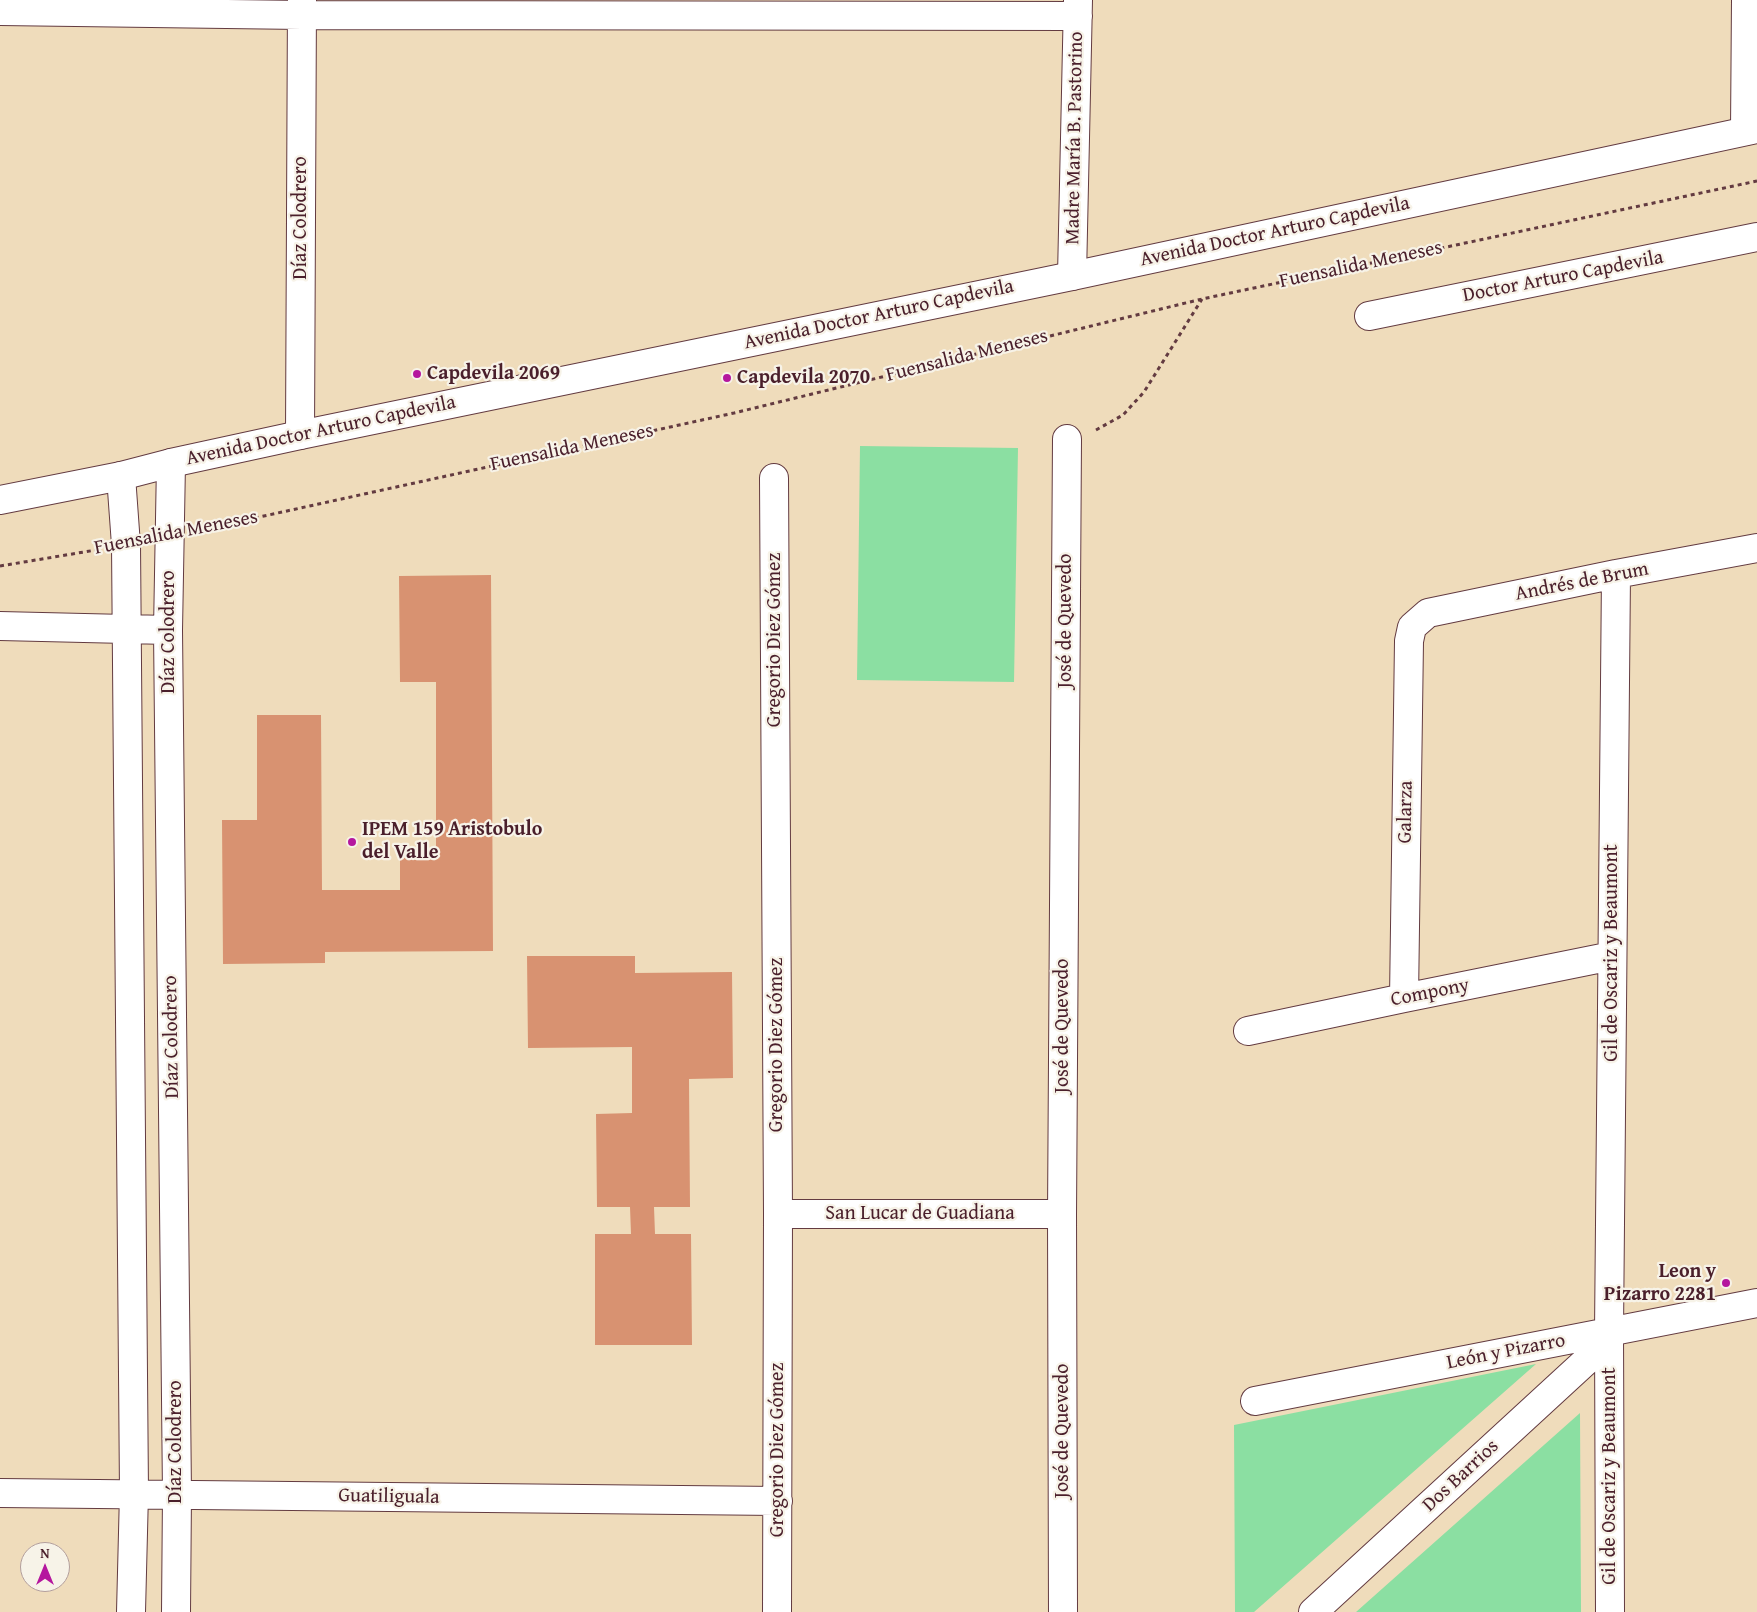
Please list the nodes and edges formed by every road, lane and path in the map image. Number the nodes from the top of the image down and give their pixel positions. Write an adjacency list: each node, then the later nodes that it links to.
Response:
1 (1746, 0): 5 (street)
2 (302, 8): 3 (street); 4 (street); 11 (street, Díaz Colodrero)
3 (1078, 8): 8 (street, Madre María B. Pastorino)
4 (0, 11)
5 (1751, 130): 8 (street, Avenida Doctor Arturo Capdevila)
6 (1757, 181): 9 (path, Fuensalida Meneses)
7 (1757, 237): 10 (street, Doctor Arturo Capdevila)
8 (1072, 276): 11 (street, Avenida Doctor Arturo Capdevila)
9 (1202, 299): 12 (path); 17 (path, Fuensalida Meneses)
10 (1369, 316)
11 (300, 435): 13 (street, Avenida Doctor Arturo Capdevila)
12 (1067, 439): 30 (street, José de Quevedo)
13 (171, 463): 14 (street, Avenida Doctor Arturo Capdevila); 17 (street, Díaz Colodrero)
14 (121, 476): 16 (street, Avenida Doctor Arturo Capdevila); 18 (street, Díaz Colodrero)
15 (774, 478): 29 (street, Gregorio Diez Gómez)
16 (0, 500)
17 (170, 536): 25 (street, Díaz Colodrero)
18 (126, 545): 20 (path, Fuensalida Meneses); 24 (street, Díaz Colodrero)
19 (1757, 548): 21 (street, Andrés de Brum)
20 (0, 566)
21 (1616, 574): 23 (street, Andrés de Brum); 26 (street, Gil de Oscariz y Beaumont)
22 (0, 626): 24 (street)
23 (1412, 627): 27 (street, Galarza)
24 (126, 630): 25 (street); 35 (street, Díaz Colodrero)
25 (168, 630): 36 (street, Díaz Colodrero)
26 (1612, 956): 27 (street, Compony); 32 (street, Gil de Oscariz y Beaumont)
27 (1404, 998): 28 (street, Compony)
28 (1248, 1032)
29 (778, 1214): 30 (street, San Lucar de Guadiana); 37 (street, Gregorio Diez Gómez)
30 (1062, 1214): 41 (street, José de Quevedo)
31 (1757, 1303): 32 (street, León y Pizarro)
32 (1610, 1335): 33 (street, León y Pizarro); 42 (street, Dos Barrios); 43 (street, Gil de Oscariz y Beaumont)
33 (1256, 1400)
34 (0, 1493): 35 (street, Guatiliguala)
35 (134, 1493): 36 (street, Guatiliguala); 38 (street, Díaz Colodrero)
36 (177, 1494): 37 (street, Guatiliguala); 39 (street, Díaz Colodrero)
37 (778, 1501): 40 (street, Gregorio Diez Gómez)
38 (131, 1612)
39 (176, 1612)
40 (777, 1612)
41 (1064, 1612)
42 (1312, 1612)
43 (1610, 1612)

